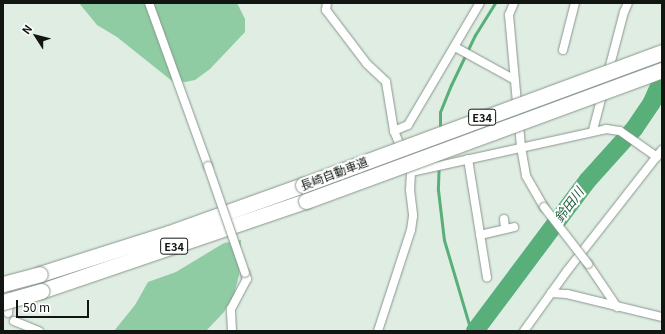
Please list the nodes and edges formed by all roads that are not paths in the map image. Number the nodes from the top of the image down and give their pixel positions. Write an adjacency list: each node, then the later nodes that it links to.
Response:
1 (149, 3): 29 (street, bridge)
2 (327, 3): 13 (street)
3 (480, 3): 7 (street)
4 (514, 3): 11 (street)
5 (574, 3): 8 (street)
6 (628, 3): 12 (street)
7 (458, 48): 11 (street); 13 (street)
8 (563, 50)
9 (662, 52): 21 (highway, 長崎自動車道 / E34, bridge)
10 (662, 70): 24 (highway, 長崎自動車道 / E34, bridge)
11 (515, 80): 14 (street)
12 (593, 130): 14 (street); 15 (street)
13 (394, 131): 17 (street)
14 (521, 146): 16 (street); 23 (street, bridge)
15 (660, 153): 22 (street)
16 (468, 159): 17 (street); 19 (street)
17 (411, 172): 30 (street)
18 (504, 219): 19 (street)
19 (480, 235): 20 (street)
20 (487, 278)
21 (3, 284): 24 (street)
22 (552, 293): 23 (street); 31 (street)
23 (617, 306): 25 (street)
24 (5, 309): 26 (street)
25 (662, 317)
26 (14, 322): 27 (street); 28 (street)
27 (16, 331)
28 (39, 331)
29 (232, 331)
30 (378, 331)
31 (524, 331)

